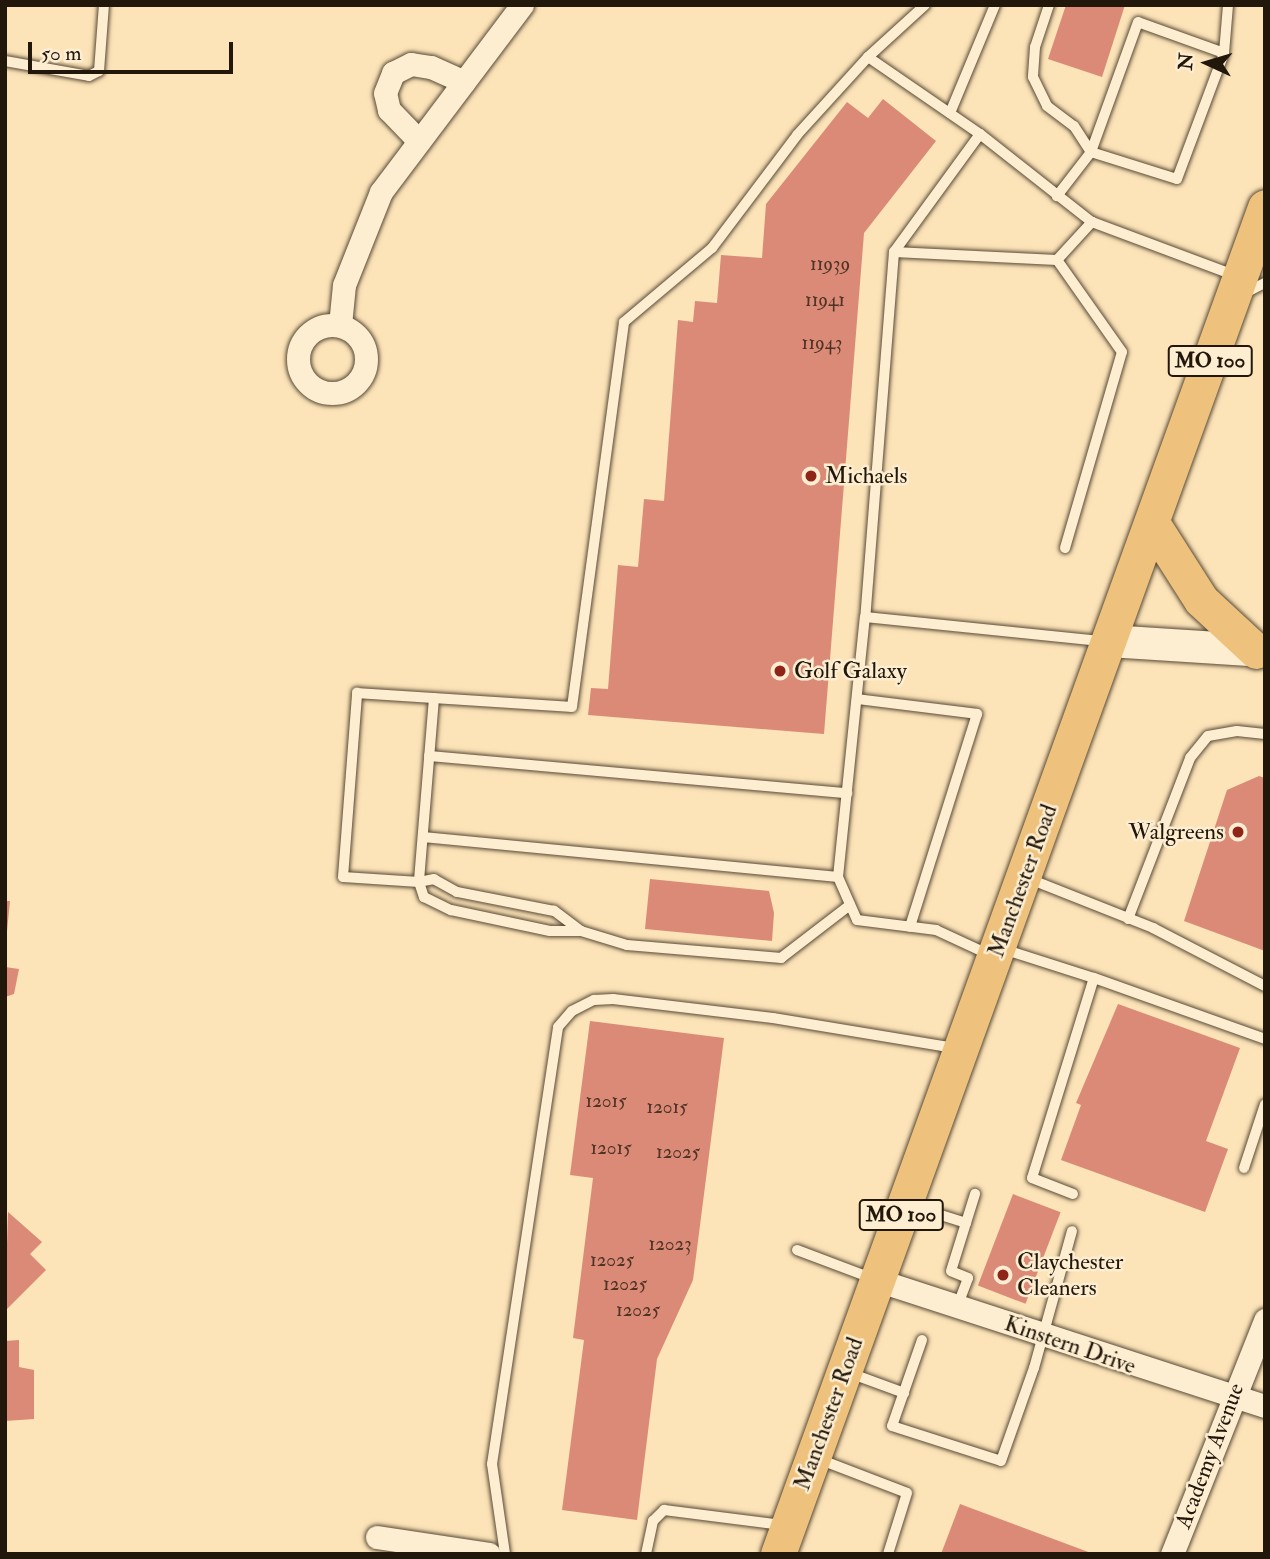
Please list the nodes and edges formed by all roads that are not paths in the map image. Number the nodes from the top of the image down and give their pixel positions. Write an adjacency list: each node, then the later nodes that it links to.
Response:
1 (104, 5): 9 (lane)
2 (522, 5): 10 (street)
3 (925, 5): 8 (lane)
4 (995, 5): 11 (lane)
5 (1049, 5): 14 (lane)
6 (1228, 5): 7 (lane)
7 (1224, 53): 14 (lane); 14 (lane)
8 (868, 57): 11 (lane); 27 (lane)
9 (5, 61)
10 (464, 82): 13 (street); 13 (street)
11 (950, 113): 12 (lane)
12 (980, 134): 15 (lane); 18 (lane)
13 (419, 141): 21 (street)
14 (1091, 152): 15 (lane)
15 (1057, 196): 17 (lane)
16 (1265, 207): 20 (main road, Manchester Road / MO 100)
17 (1092, 222): 19 (lane); 20 (lane)
18 (894, 252): 19 (lane); 24 (lane)
19 (1057, 260): 23 (lane)
20 (1245, 286): 22 (main road, Manchester Road / MO 100)
21 (340, 325)
22 (1152, 523): 25 (main road, Manchester Road / MO 100); 26 (main road)
23 (1065, 548)
24 (865, 617): 25 (lane); 28 (lane)
25 (1109, 641): 26 (street); 34 (main road, Manchester Road / MO 100)
26 (1261, 651)
27 (434, 698): 30 (lane); 35 (lane)
28 (857, 699): 31 (lane); 38 (lane)
29 (1265, 734): 37 (lane)
30 (429, 756): 31 (lane); 32 (lane)
31 (847, 793): 33 (lane)
32 (423, 837): 33 (lane); 35 (lane)
33 (838, 877): 36 (lane)
34 (1024, 877): 37 (lane); 40 (main road, Manchester Road / MO 100)
35 (419, 882): 39 (lane); 39 (lane)
36 (850, 905): 38 (lane); 39 (lane)
37 (1128, 919): 42 (lane)
38 (910, 927): 40 (lane)
39 (582, 931)
40 (997, 952): 41 (lane); 44 (main road, Manchester Road / MO 100)
41 (1094, 978): 43 (lane); 48 (lane)
42 (1265, 986)
43 (1265, 1039)
44 (961, 1049): 49 (main road, Manchester Road / MO 100); 66 (lane)
45 (1265, 1104): 46 (lane)
46 (1244, 1168)
47 (975, 1194): 50 (lane)
48 (1073, 1194)
49 (905, 1203): 50 (lane); 53 (main road, Manchester Road / MO 100)
50 (966, 1223): 54 (lane)
51 (1072, 1231): 56 (lane)
52 (797, 1250): 53 (lane)
53 (877, 1280): 54 (street, Kinstern Drive); 58 (main road, Manchester Road / MO 100)
54 (957, 1307): 56 (street, Kinstern Drive)
55 (1265, 1320): 60 (street, Academy Avenue)
56 (1042, 1335): 59 (lane); 60 (street, Kinstern Drive)
57 (922, 1340): 59 (lane)
58 (844, 1371): 59 (lane); 62 (main road, Manchester Road / MO 100)
59 (904, 1393)
60 (1231, 1398): 61 (street, Kinstern Drive); 69 (street, Academy Avenue)
61 (1265, 1406)
62 (813, 1457): 64 (main road, Manchester Road / MO 100); 68 (lane)
63 (377, 1536): 65 (street)
64 (783, 1540): 67 (lane)
65 (489, 1554)
66 (505, 1554)
67 (646, 1554)
68 (888, 1554)
69 (1172, 1554)

